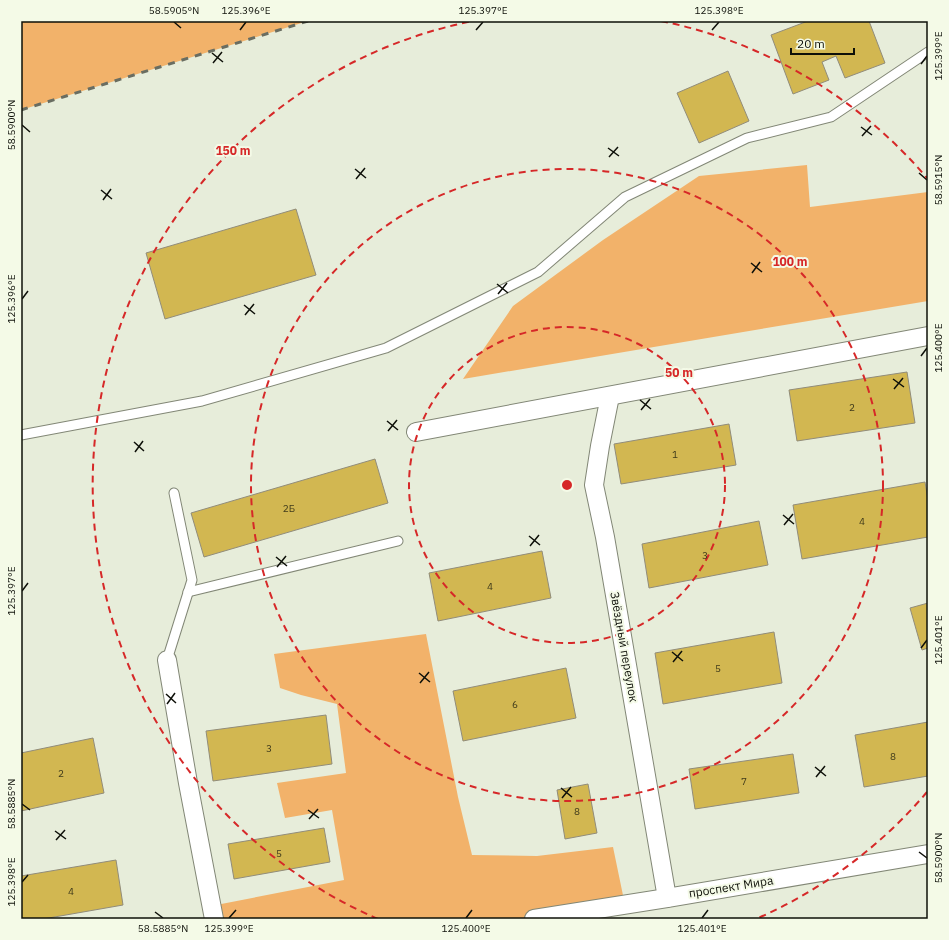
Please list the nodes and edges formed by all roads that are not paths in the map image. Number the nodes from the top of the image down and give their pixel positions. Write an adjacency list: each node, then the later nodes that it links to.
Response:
1 (928, 52): 5 (lane)
2 (928, 336): 3 (street)
3 (610, 396): 4 (street); 11 (street, Звёздный переулок)
4 (416, 432)
5 (21, 435)
6 (174, 493): 8 (lane)
7 (398, 541): 8 (lane)
8 (188, 592): 9 (lane)
9 (167, 660): 12 (street)
10 (928, 854): 11 (street, проспект Мира)
11 (667, 898): 13 (street, проспект Мира)
12 (214, 919)
13 (534, 919)

